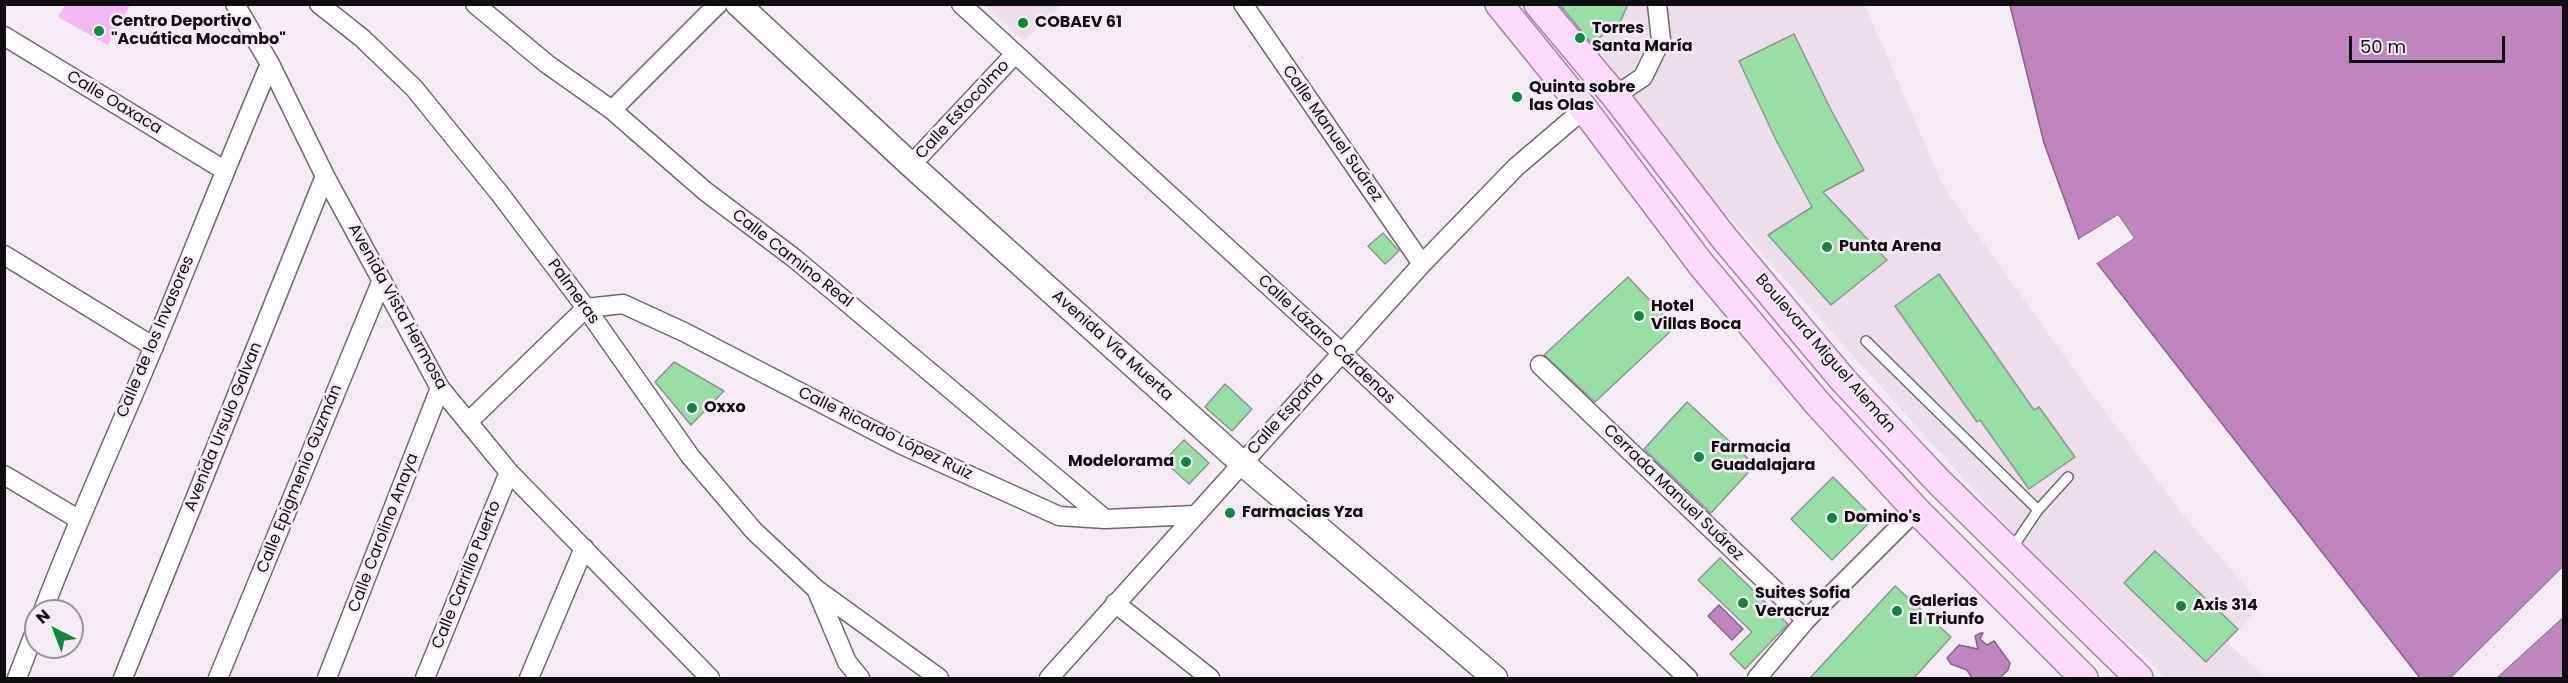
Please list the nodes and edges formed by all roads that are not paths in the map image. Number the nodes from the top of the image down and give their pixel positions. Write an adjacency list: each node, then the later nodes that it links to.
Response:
1 (236, 4): 13 (street, Avenida Vista Hermosa)
2 (319, 4): 23 (street, Palmeras)
3 (475, 4): 16 (street, Calle Camino Real)
4 (718, 4): 16 (street)
5 (738, 4): 17 (street, Avenida Vía Muerta)
6 (961, 4): 12 (street, Calle Lázaro Cárdenas)
7 (1243, 4): 21 (street, Calle Manuel Suárez)
8 (1499, 4): 15 (main road)
9 (1538, 4): 14 (main road, Boulevard Miguel Alemán)
10 (1658, 4): 14 (street)
11 (4, 36): 18 (street, Calle Oaxaca)
12 (1014, 55): 17 (street, Calle Estocolmo); 26 (street, Calle Lázaro Cárdenas)
13 (270, 64): 18 (street, Calle de los Invasores); 19 (street, Avenida Vista Hermosa)
14 (1615, 96): 40 (main road, Boulevard Miguel Alemán)
15 (1584, 108): 21 (street, Calle España); 34 (main road)
16 (612, 110): 38 (street, Calle Camino Real)
17 (911, 165): 30 (street, Avenida Vía Muerta)
18 (224, 170): 25 (street, Calle de los Invasores)
19 (325, 176): 22 (street, Avenida Vista Hermosa); 47 (street, Avenida Ursulo Galvan)
20 (4, 255): 25 (street)
21 (1422, 264): 26 (street, Calle España)
22 (382, 280): 28 (street, Avenida Vista Hermosa); 48 (street, Calle Epigmenio Guzmán)
23 (586, 308): 29 (street); 38 (street, Calle Ricardo López Ruiz); 41 (street, Palmeras)
24 (1866, 341): 35 (lane)
25 (154, 346): 37 (street, Calle de los Invasores)
26 (1342, 353): 30 (street, Calle España); 58 (street, Calle Lázaro Cárdenas)
27 (1540, 365): 44 (street, Cerrada Manuel Suárez)
28 (440, 388): 29 (street, Avenida Vista Hermosa); 49 (street, Calle Carolino Anaya)
29 (468, 422): 31 (street, Avenida Vista Hermosa)
30 (1242, 463): 36 (street, Calle España); 57 (street, Avenida Vía Muerta)
31 (509, 472): 39 (street, Avenida Vista Hermosa); 50 (street, Calle Carrillo Puerto)
32 (4, 475): 37 (street)
33 (2068, 477): 35 (lane)
34 (1916, 510): 44 (street); 60 (main road)
35 (2038, 510): 40 (lane)
36 (1196, 515): 38 (street, Calle Ricardo López Ruiz); 43 (street, Calle España)
37 (78, 519): 42 (street, Calle de los Invasores)
38 (1105, 519)
39 (584, 548): 51 (street); 52 (street, Avenida Vista Hermosa)
40 (2009, 552): 61 (main road, Boulevard Miguel Alemán)
41 (816, 589): 53 (street); 54 (street, Palmeras)
42 (48, 599)
43 (1115, 603): 55 (street, Calle España); 56 (street)
44 (1806, 620): 59 (street)
45 (24, 659): 46 (street)
46 (17, 678)
47 (123, 678)
48 (218, 678)
49 (327, 678)
50 (425, 678)
51 (530, 678)
52 (710, 678)
53 (860, 678)
54 (939, 678)
55 (1049, 678)
56 (1210, 678)
57 (1495, 678)
58 (1688, 678)
59 (1756, 678)
60 (2084, 678)
61 (2139, 678)

